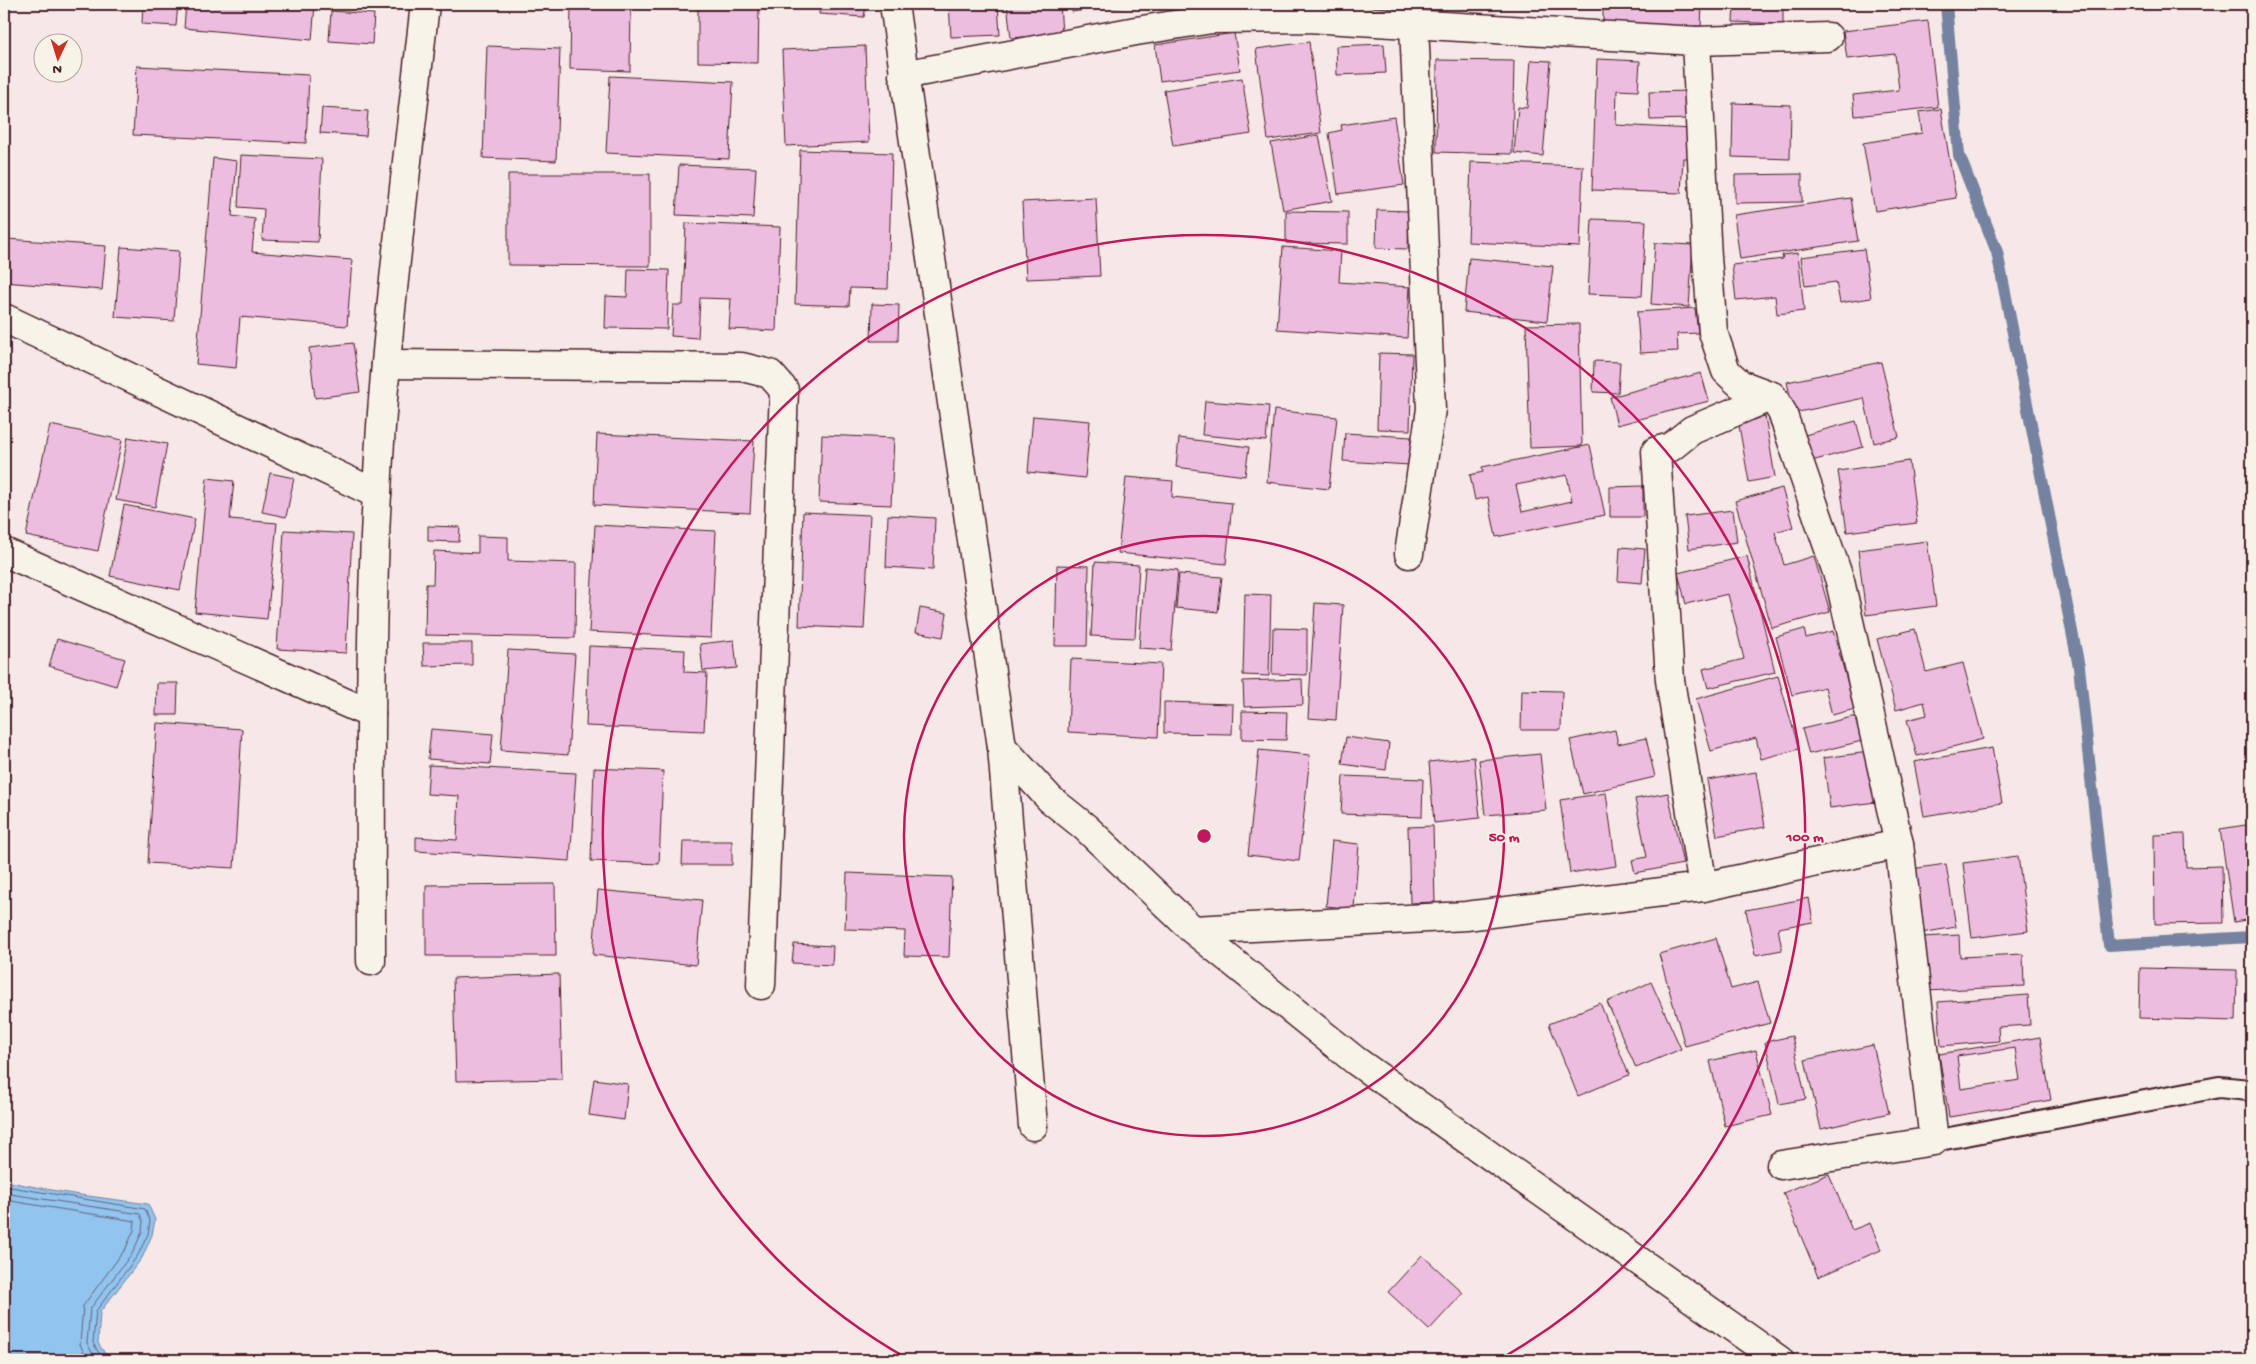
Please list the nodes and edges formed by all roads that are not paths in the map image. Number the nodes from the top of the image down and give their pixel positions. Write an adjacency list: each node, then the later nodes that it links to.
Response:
1 (425, 4): 8 (street)
2 (894, 4): 6 (street)
3 (1414, 25): 5 (street); 6 (street); 12 (street)
4 (1828, 37): 5 (street)
5 (1696, 41): 9 (street)
6 (902, 75): 14 (street)
7 (4, 318): 10 (street)
8 (386, 364): 10 (street); 19 (street)
9 (1772, 396): 15 (street); 16 (street)
10 (377, 494): 13 (street)
11 (4, 552): 13 (street)
12 (1409, 554)
13 (371, 714): 18 (street)
14 (1002, 747): 17 (street); 21 (street)
15 (1899, 844): 16 (street); 22 (street)
16 (1703, 887): 17 (street)
17 (1193, 930): 24 (street)
18 (371, 961)
19 (761, 985)
20 (2252, 1092): 22 (lane)
21 (1033, 1126)
22 (1934, 1141): 23 (street)
23 (1781, 1164)
24 (1779, 1360)

